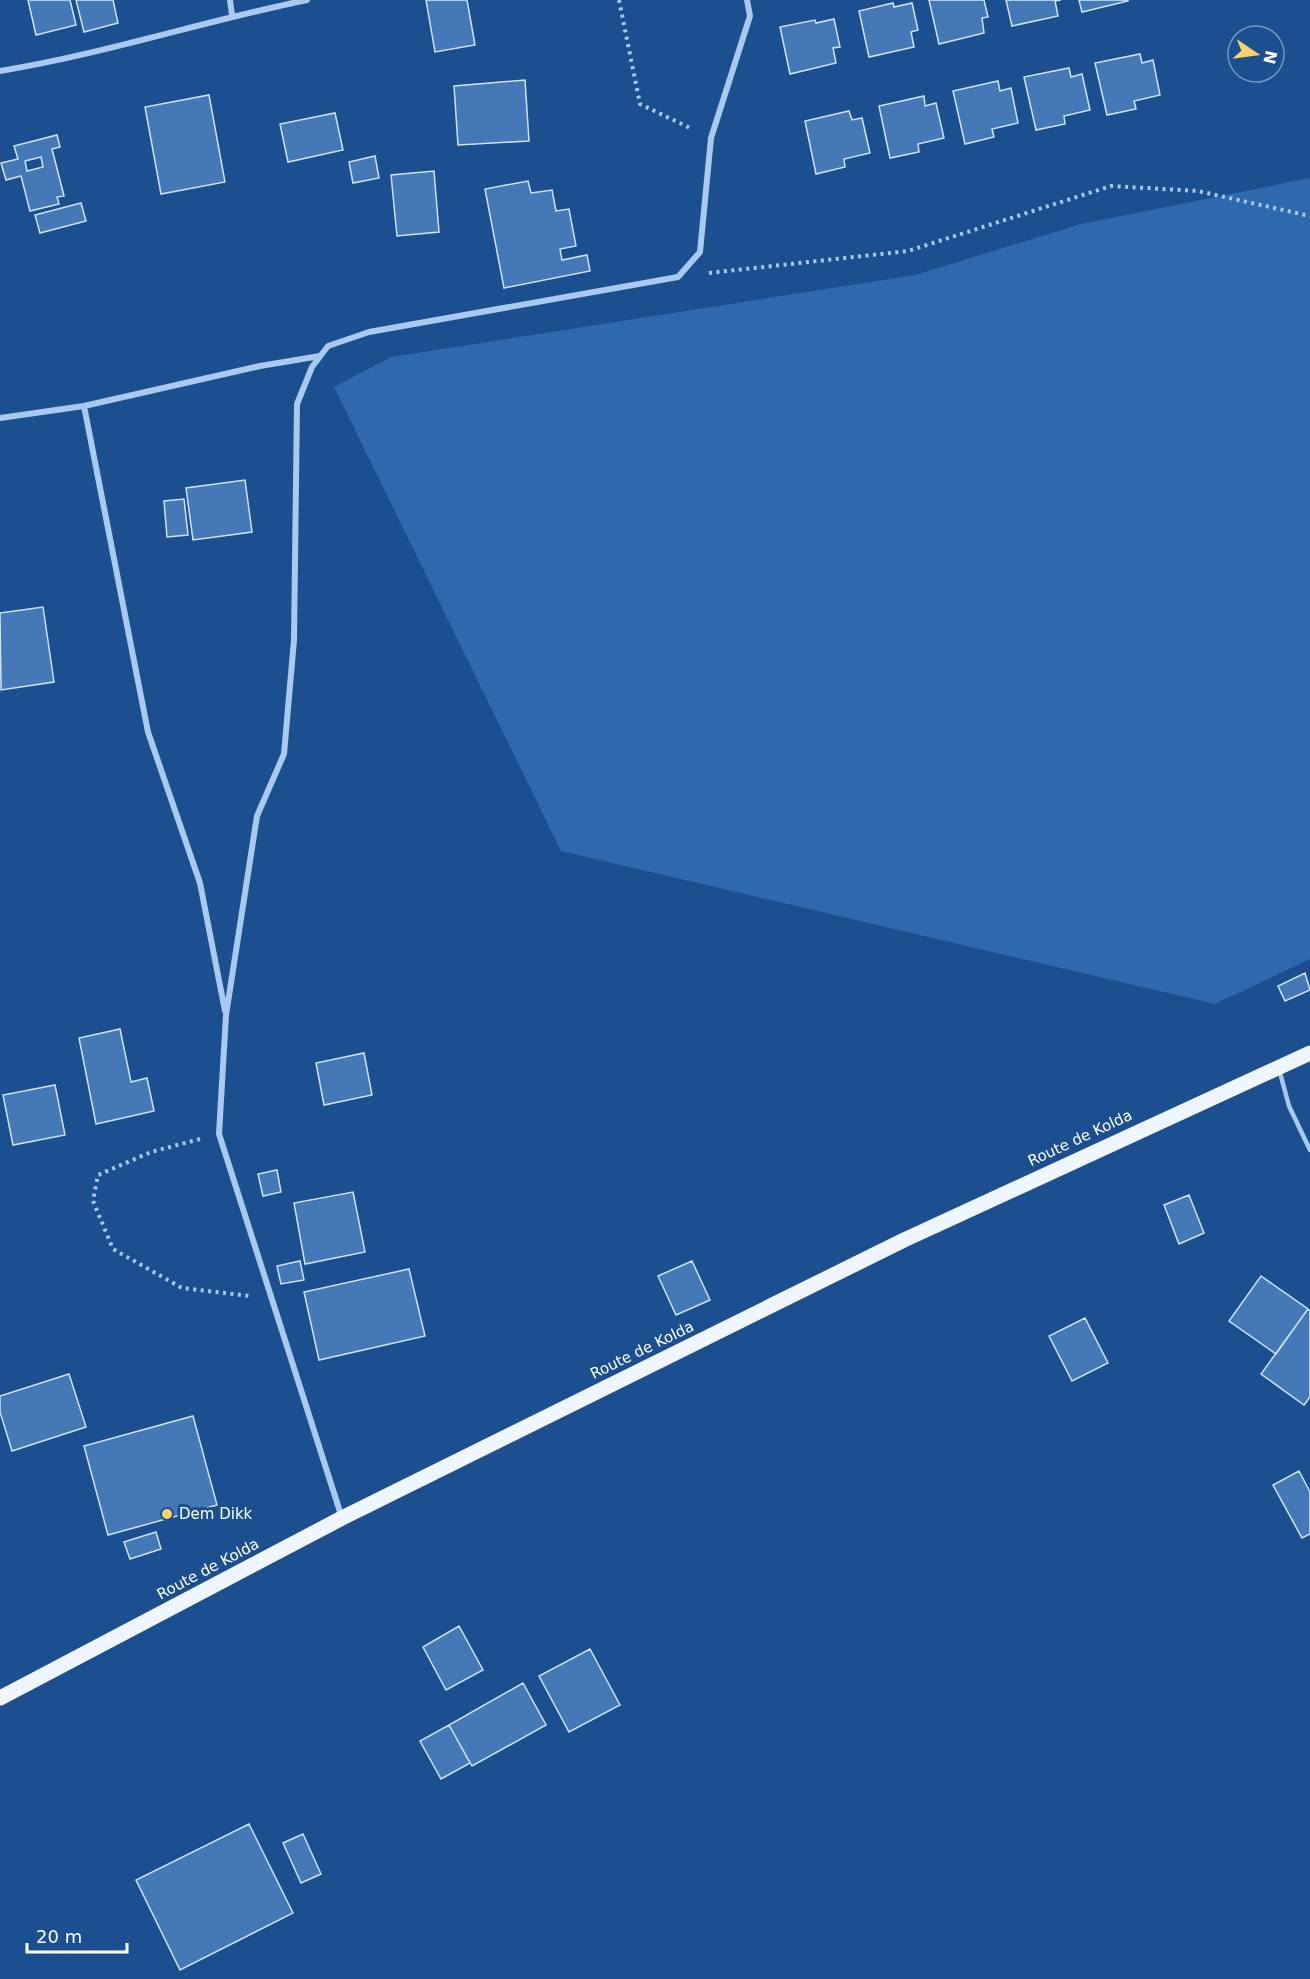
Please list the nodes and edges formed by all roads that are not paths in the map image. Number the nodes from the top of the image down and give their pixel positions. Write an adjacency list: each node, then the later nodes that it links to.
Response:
1 (230, 0): 4 (street)
2 (307, 0): 4 (street)
3 (747, 0): 6 (street)
4 (232, 15): 5 (street)
5 (0, 70)
6 (320, 356): 7 (street); 9 (street)
7 (84, 406): 8 (street); 9 (street)
8 (0, 418)
9 (226, 1014): 13 (street)
10 (1310, 1053): 11 (main road, Route de Kolda)
11 (1279, 1068): 12 (lane); 13 (main road, Route de Kolda)
12 (1310, 1150)
13 (342, 1518): 14 (main road, Route de Kolda)
14 (0, 1698)

